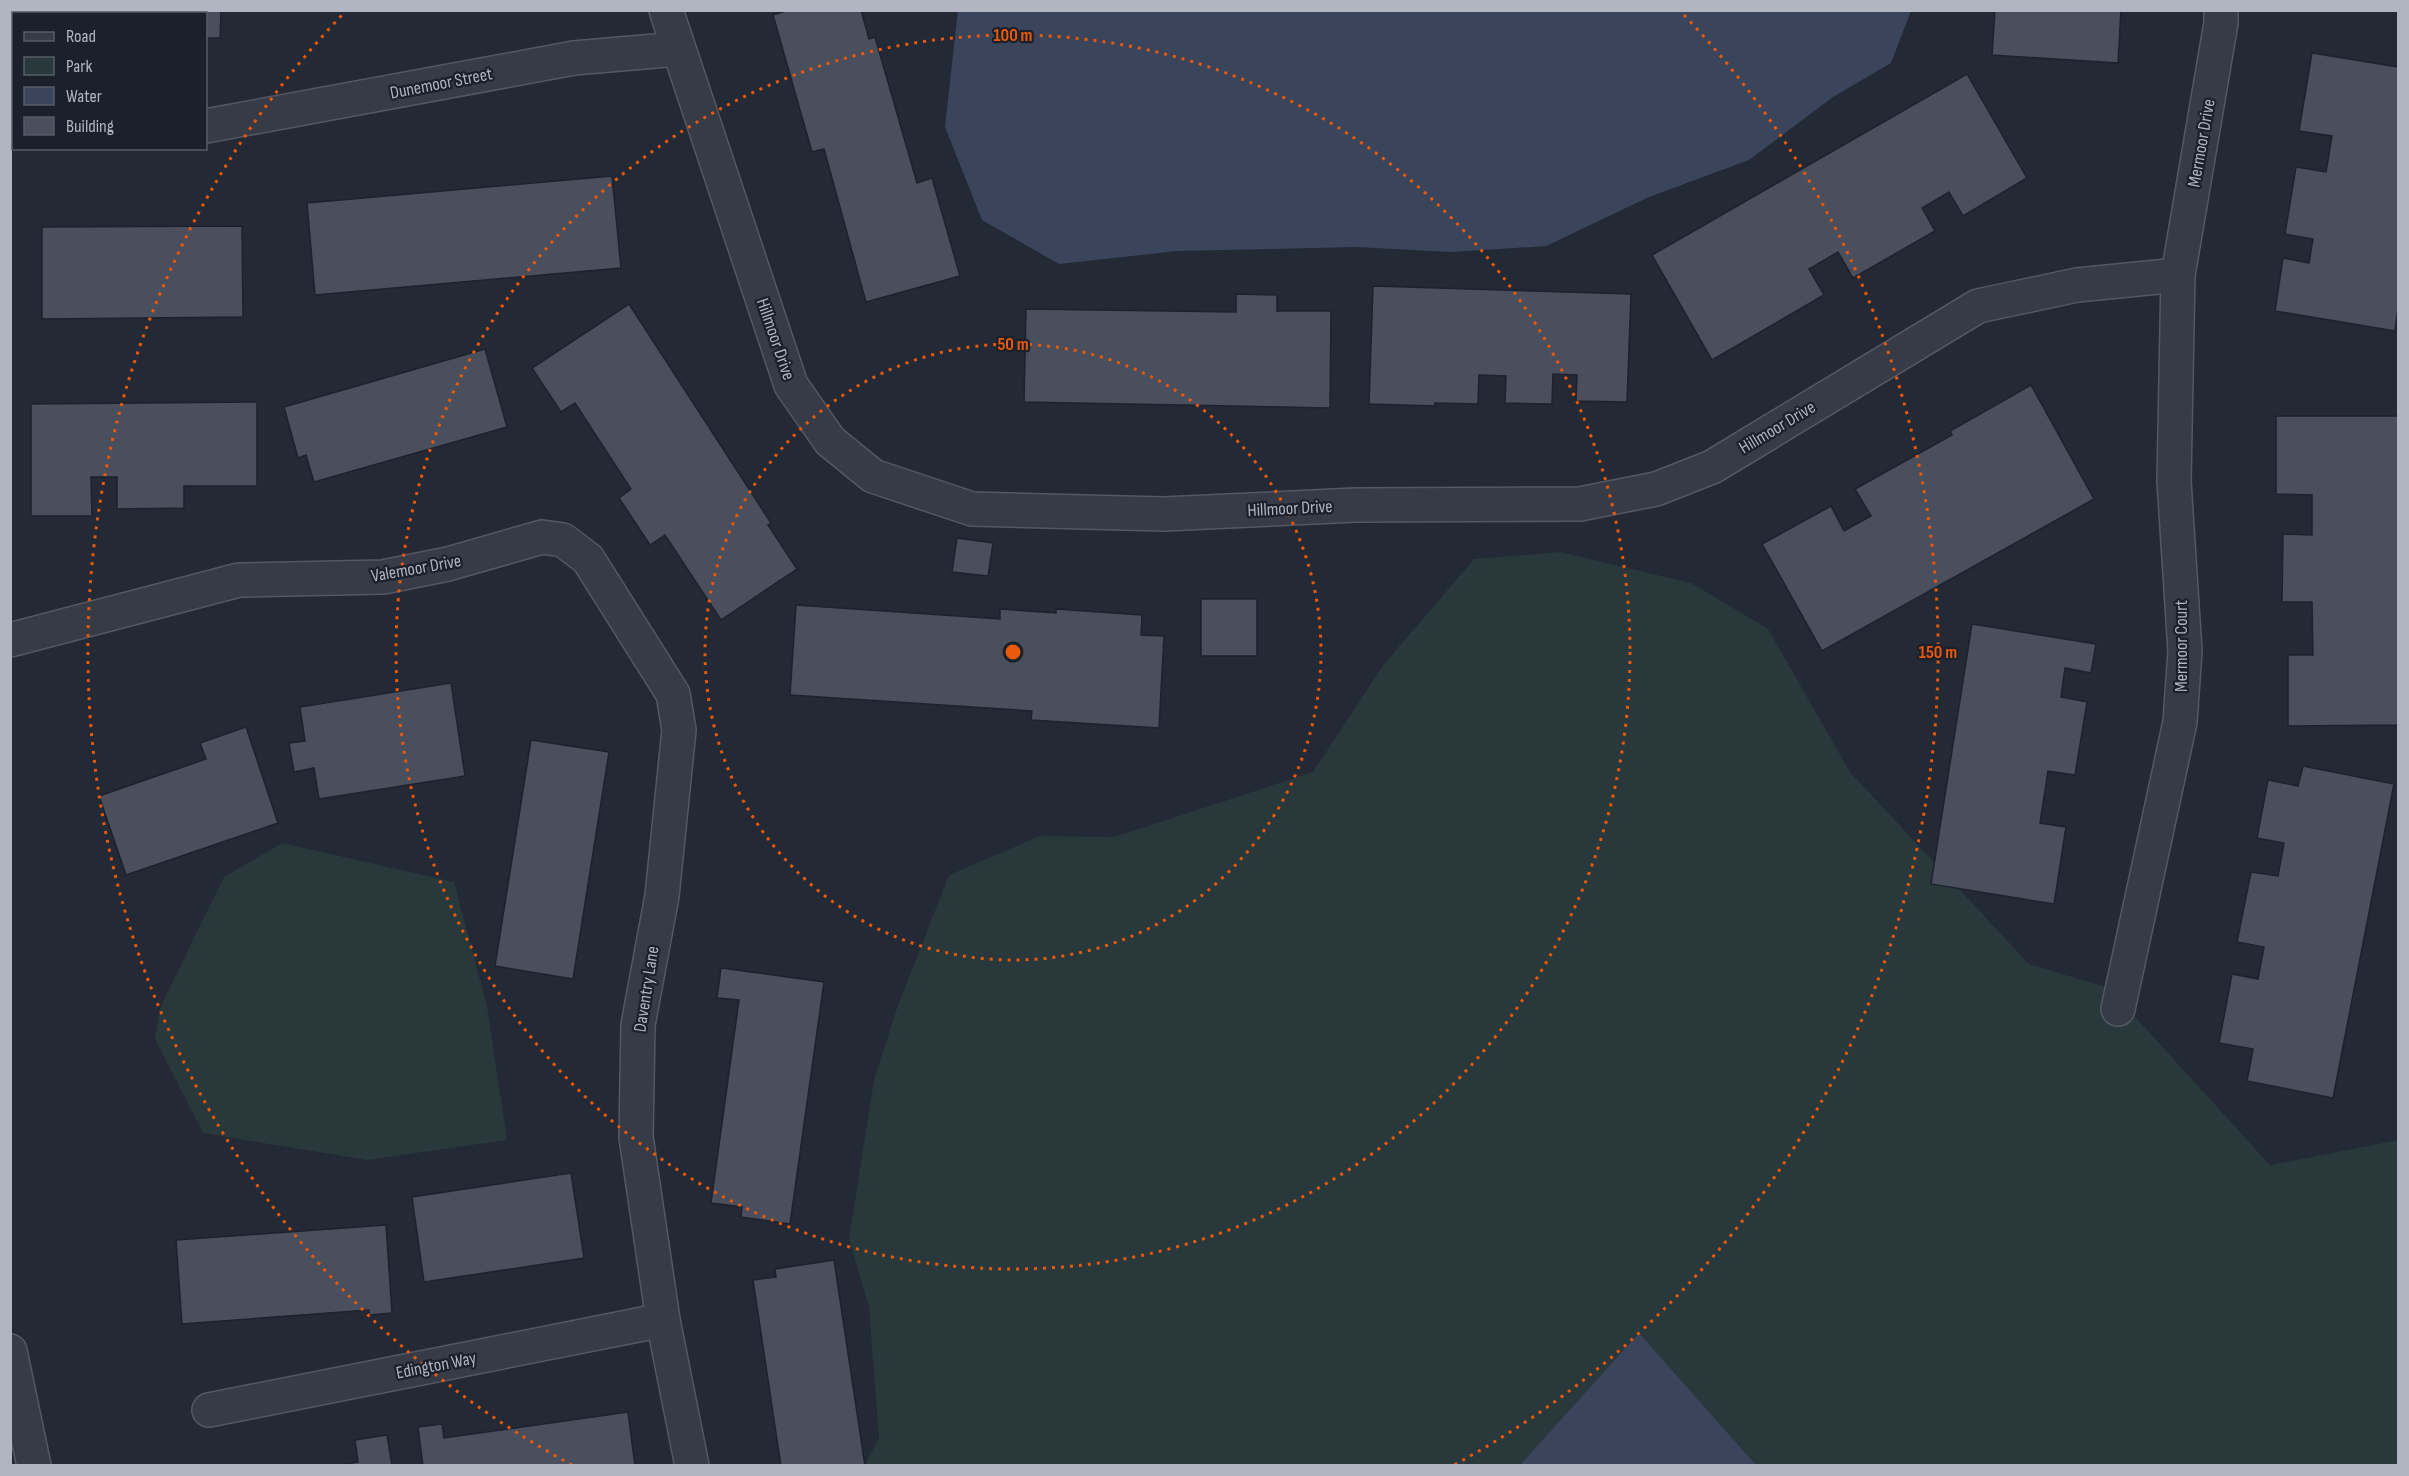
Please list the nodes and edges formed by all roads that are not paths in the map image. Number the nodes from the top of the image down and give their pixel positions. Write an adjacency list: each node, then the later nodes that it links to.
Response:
1 (666, 10): 3 (street, Hillmoor Drive)
2 (2221, 10): 5 (street, Mermoor Drive)
3 (678, 50): 4 (street, Dunemoor Street); 5 (street, Hillmoor Drive)
4 (207, 126)
5 (2178, 275): 8 (street, Mermoor Court)
6 (10, 640): 7 (street, Valemoor Drive)
7 (679, 730): 9 (street, Daventry Lane)
8 (2118, 1009)
9 (663, 1320): 11 (street, Edington Way); 13 (street, Daventry Lane)
10 (10, 1351): 12 (street)
11 (209, 1410)
12 (33, 1466)
13 (692, 1466)

